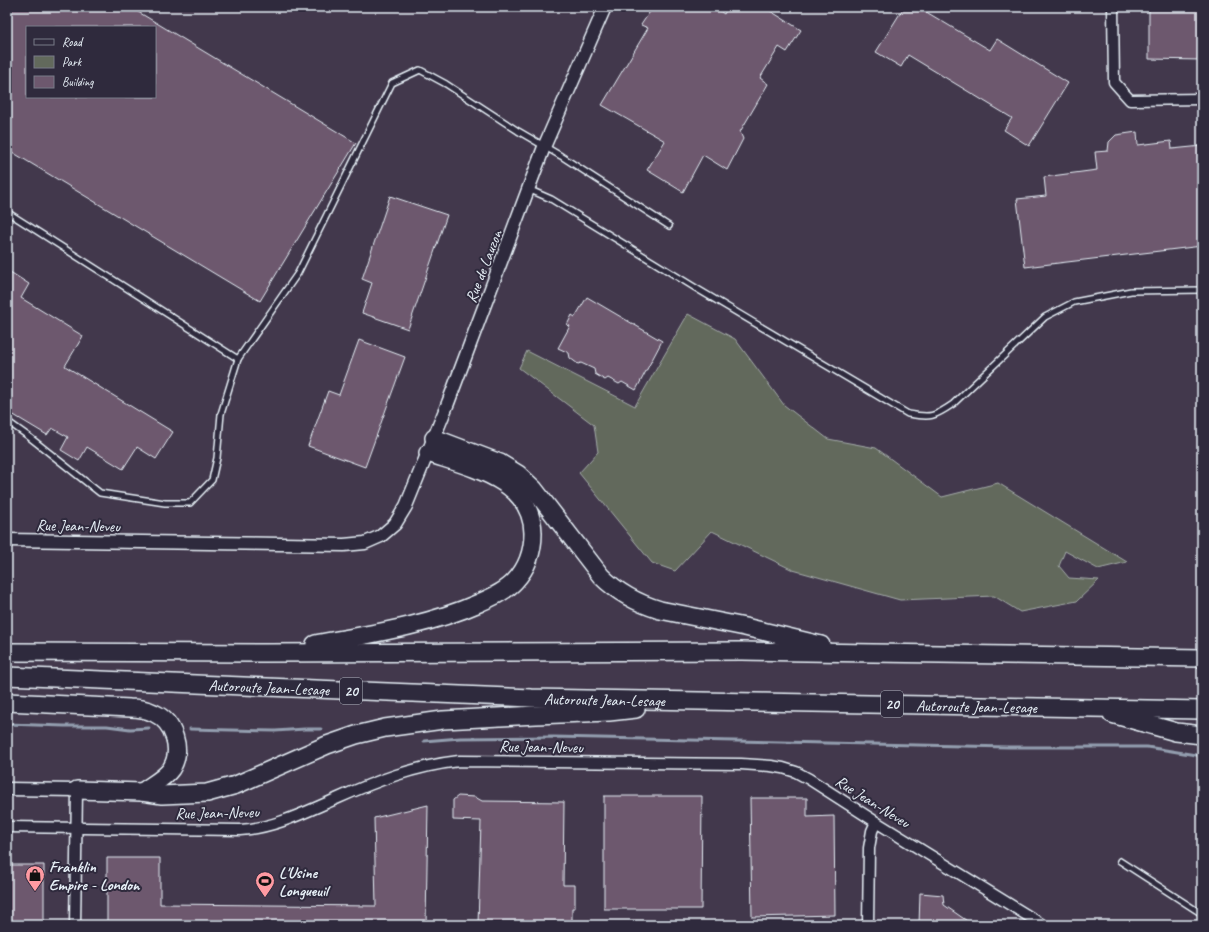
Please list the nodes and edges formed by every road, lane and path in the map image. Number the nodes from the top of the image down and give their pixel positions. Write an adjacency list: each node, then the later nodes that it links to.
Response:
1 (605, 7): 4 (street, Rue de Lauzon)
2 (1113, 7): 3 (street)
3 (1202, 99)
4 (544, 147): 5 (street, Rue de Lauzon); 7 (lane); 9 (lane)
5 (528, 189): 8 (lane); 11 (street, Rue de Lauzon)
6 (7, 212): 9 (lane)
7 (668, 226)
8 (1202, 290)
9 (238, 359): 10 (lane)
10 (7, 421)
11 (431, 445): 12 (street, Rue de Lauzon); 15 (highway); 16 (highway)
12 (386, 533): 13 (street, Rue Jean-Neveu)
13 (7, 540)
14 (7, 652): 16 (highway, Autoroute Jean-Lesage)
15 (852, 652): 16 (highway, Autoroute Jean-Lesage); 17 (highway, Autoroute Jean-Lesage)
16 (266, 653)
17 (1202, 658)
18 (7, 676): 19 (highway, Autoroute Jean-Lesage / 20)
19 (694, 701): 21 (highway, Autoroute Jean-Lesage / 20); 26 (highway)
20 (7, 702): 26 (highway)
21 (1088, 708): 22 (highway, Autoroute Jean-Lesage / 20); 23 (highway)
22 (1202, 710)
23 (1202, 735)
24 (7, 789): 25 (street)
25 (77, 790): 26 (highway); 29 (street)
26 (142, 792)
27 (876, 822): 29 (street, Rue Jean-Neveu); 33 (street); 34 (street, Rue Jean-Neveu)
28 (7, 827): 29 (street, Rue Jean-Neveu)
29 (77, 828): 32 (street)
30 (1120, 861): 31 (lane)
31 (1202, 914)
32 (75, 925)
33 (868, 925)
34 (1043, 925)

